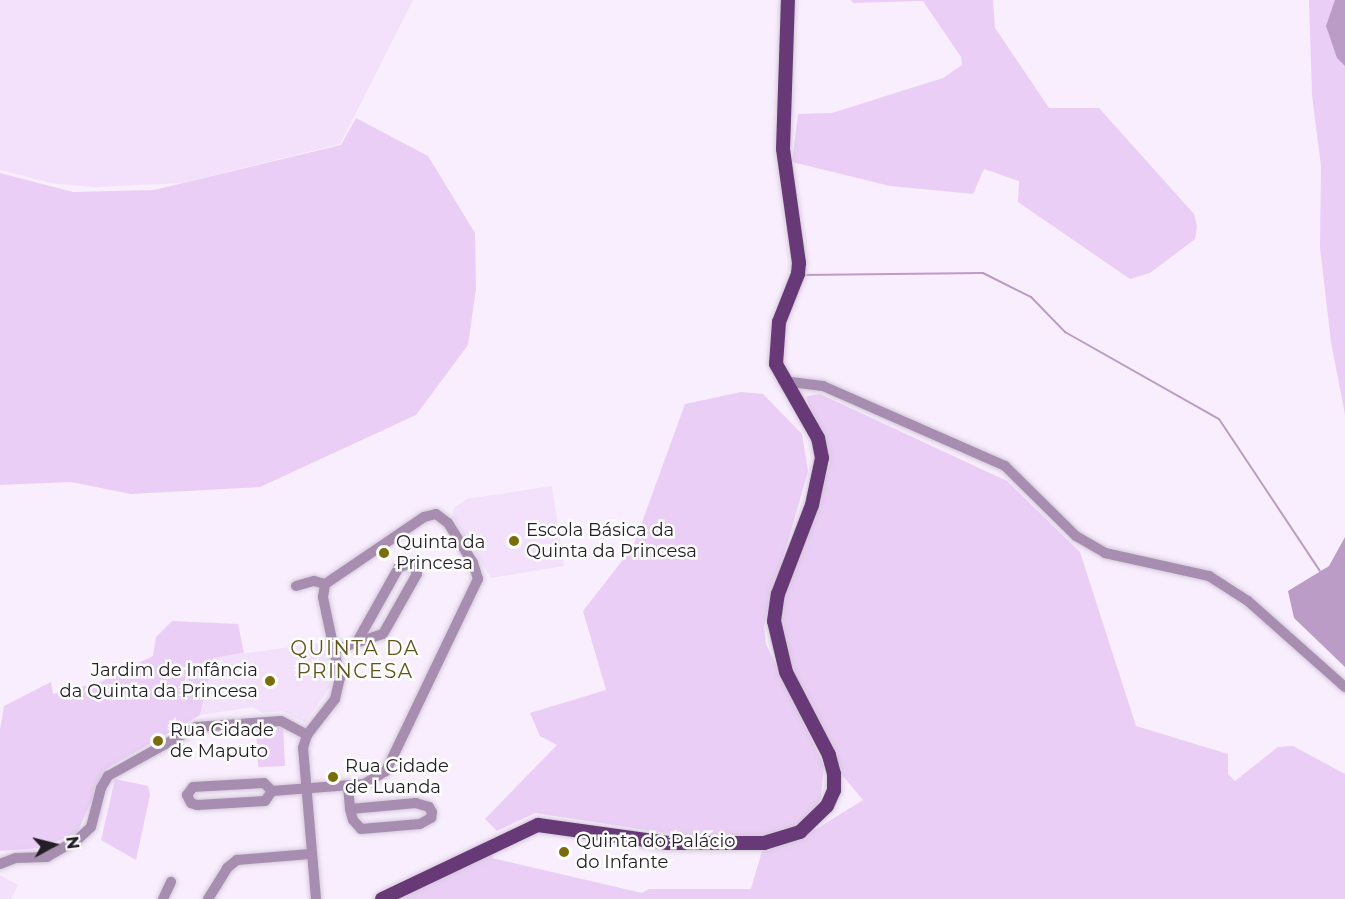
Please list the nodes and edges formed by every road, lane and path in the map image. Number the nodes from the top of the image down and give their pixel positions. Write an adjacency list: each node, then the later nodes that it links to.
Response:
1 (788, 0): 2 (main road)
2 (783, 381): 7 (street); 19 (main road)
3 (325, 584): 4 (street); 6 (street); 9 (street)
4 (296, 586)
5 (358, 640): 5 (street); 6 (street)
6 (337, 649): 8 (street)
7 (1345, 687)
8 (307, 735): 10 (street); 14 (street)
9 (348, 786): 10 (street); 12 (street)
10 (305, 789): 11 (street); 13 (street)
11 (272, 791): 11 (street)
12 (350, 809): 12 (street)
13 (310, 854): 16 (street); 18 (street)
14 (0, 864)
15 (171, 882): 17 (street)
16 (313, 897)
17 (163, 899)
18 (208, 899)
19 (382, 899)

